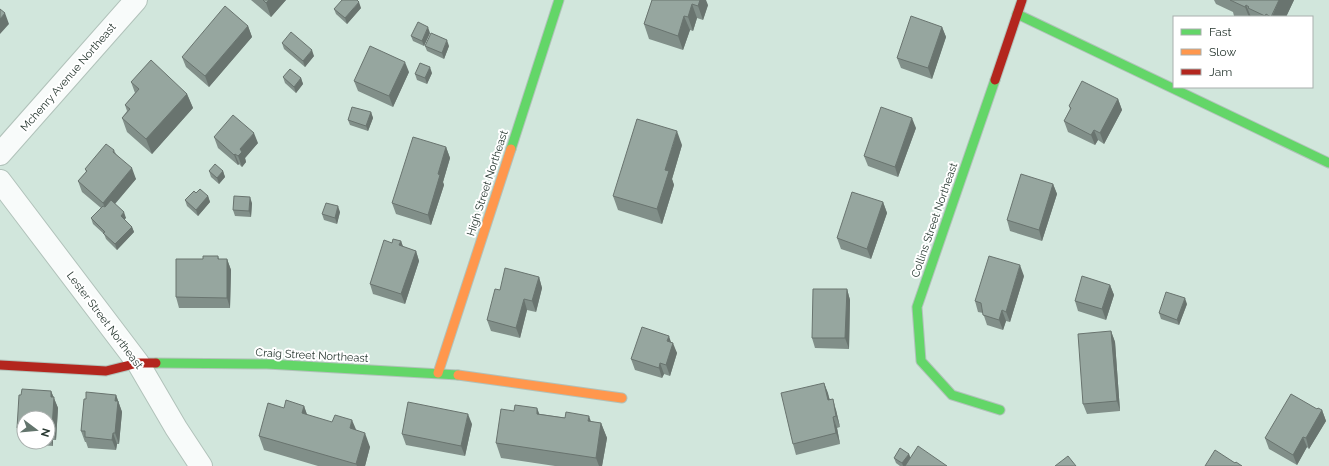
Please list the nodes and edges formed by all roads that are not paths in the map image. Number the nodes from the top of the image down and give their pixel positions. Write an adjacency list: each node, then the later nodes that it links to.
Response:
1 (136, 0): 5 (street, Mchenry Avenue Northeast)
2 (559, 0): 10 (street, High Street Northeast)
3 (1022, 0): 4 (street, Collins Street Northeast)
4 (1016, 14): 6 (street); 12 (street, Collins Street Northeast)
5 (0, 154)
6 (1329, 163)
7 (0, 181): 8 (street, Lester Street Northeast)
8 (138, 363): 9 (street, Craig Street Northeast); 10 (street, Craig Street Northeast); 13 (street, Lester Street Northeast)
9 (0, 365)
10 (438, 373): 11 (street, Craig Street Northeast)
11 (622, 398)
12 (1000, 410)
13 (201, 466)

